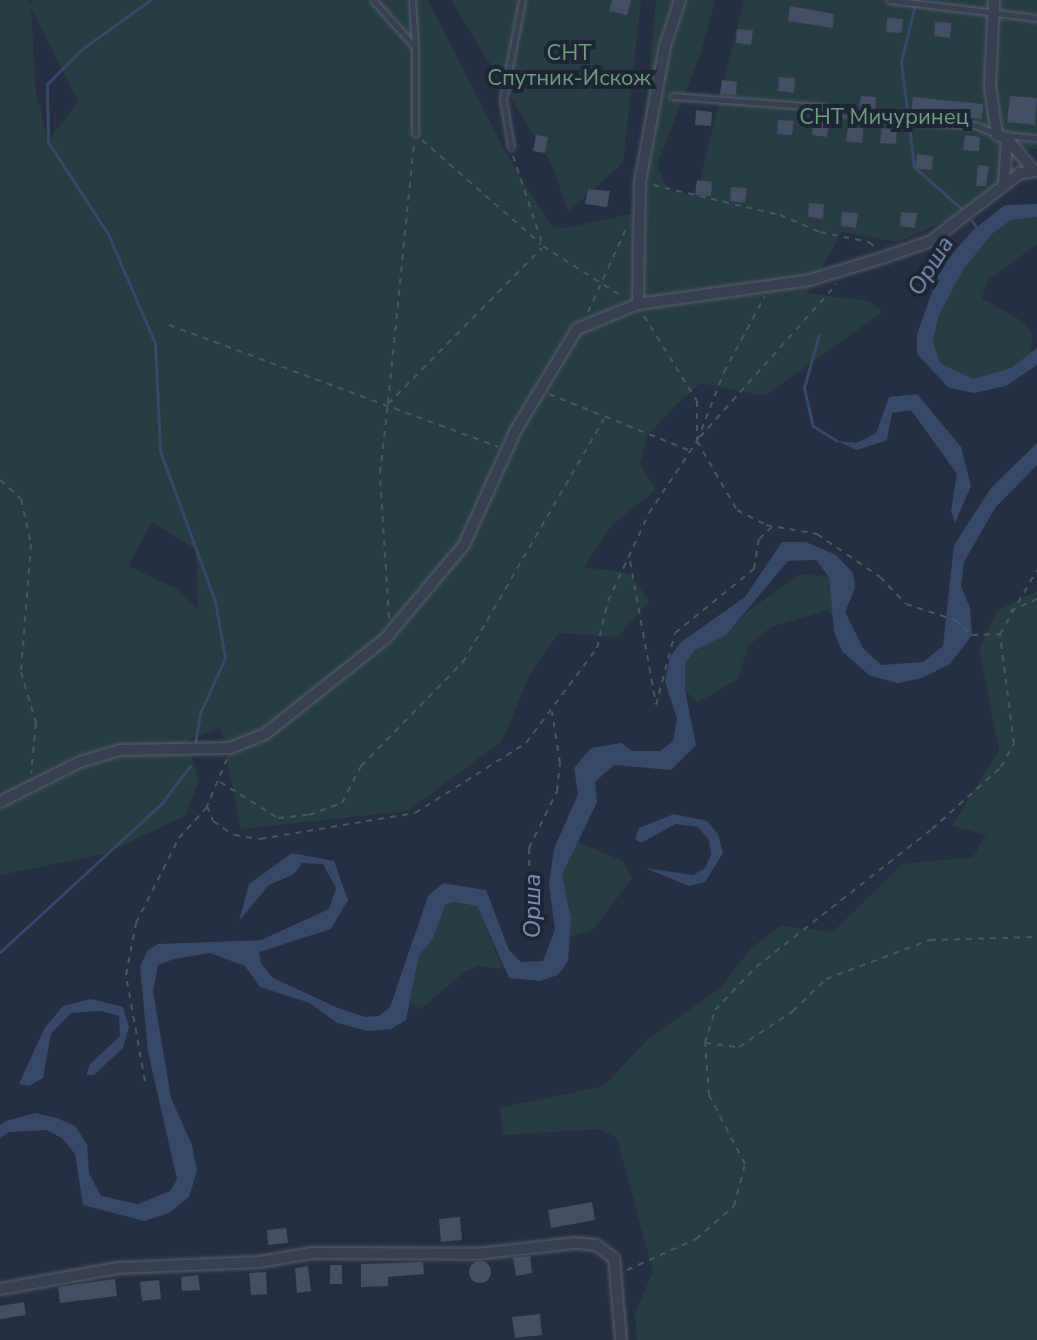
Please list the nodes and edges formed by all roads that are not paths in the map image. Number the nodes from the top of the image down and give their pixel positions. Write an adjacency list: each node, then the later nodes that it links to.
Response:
1 (373, 0): 9 (lane)
2 (412, 0): 9 (lane)
3 (522, 0): 14 (lane)
4 (680, 0): 17 (street)
5 (889, 0): 7 (lane)
6 (994, 0): 7 (street)
7 (993, 15): 8 (lane); 12 (street)
8 (1037, 18)
9 (415, 47): 11 (lane)
10 (672, 96): 12 (lane)
11 (415, 134)
12 (1002, 136): 13 (lane); 15 (street); 16 (street)
13 (1037, 138)
14 (511, 147)
15 (1035, 171): 16 (street)
16 (1004, 185): 17 (street)
17 (638, 304): 18 (street)
18 (0, 802)
19 (0, 1289): 20 (street)
20 (621, 1340)

